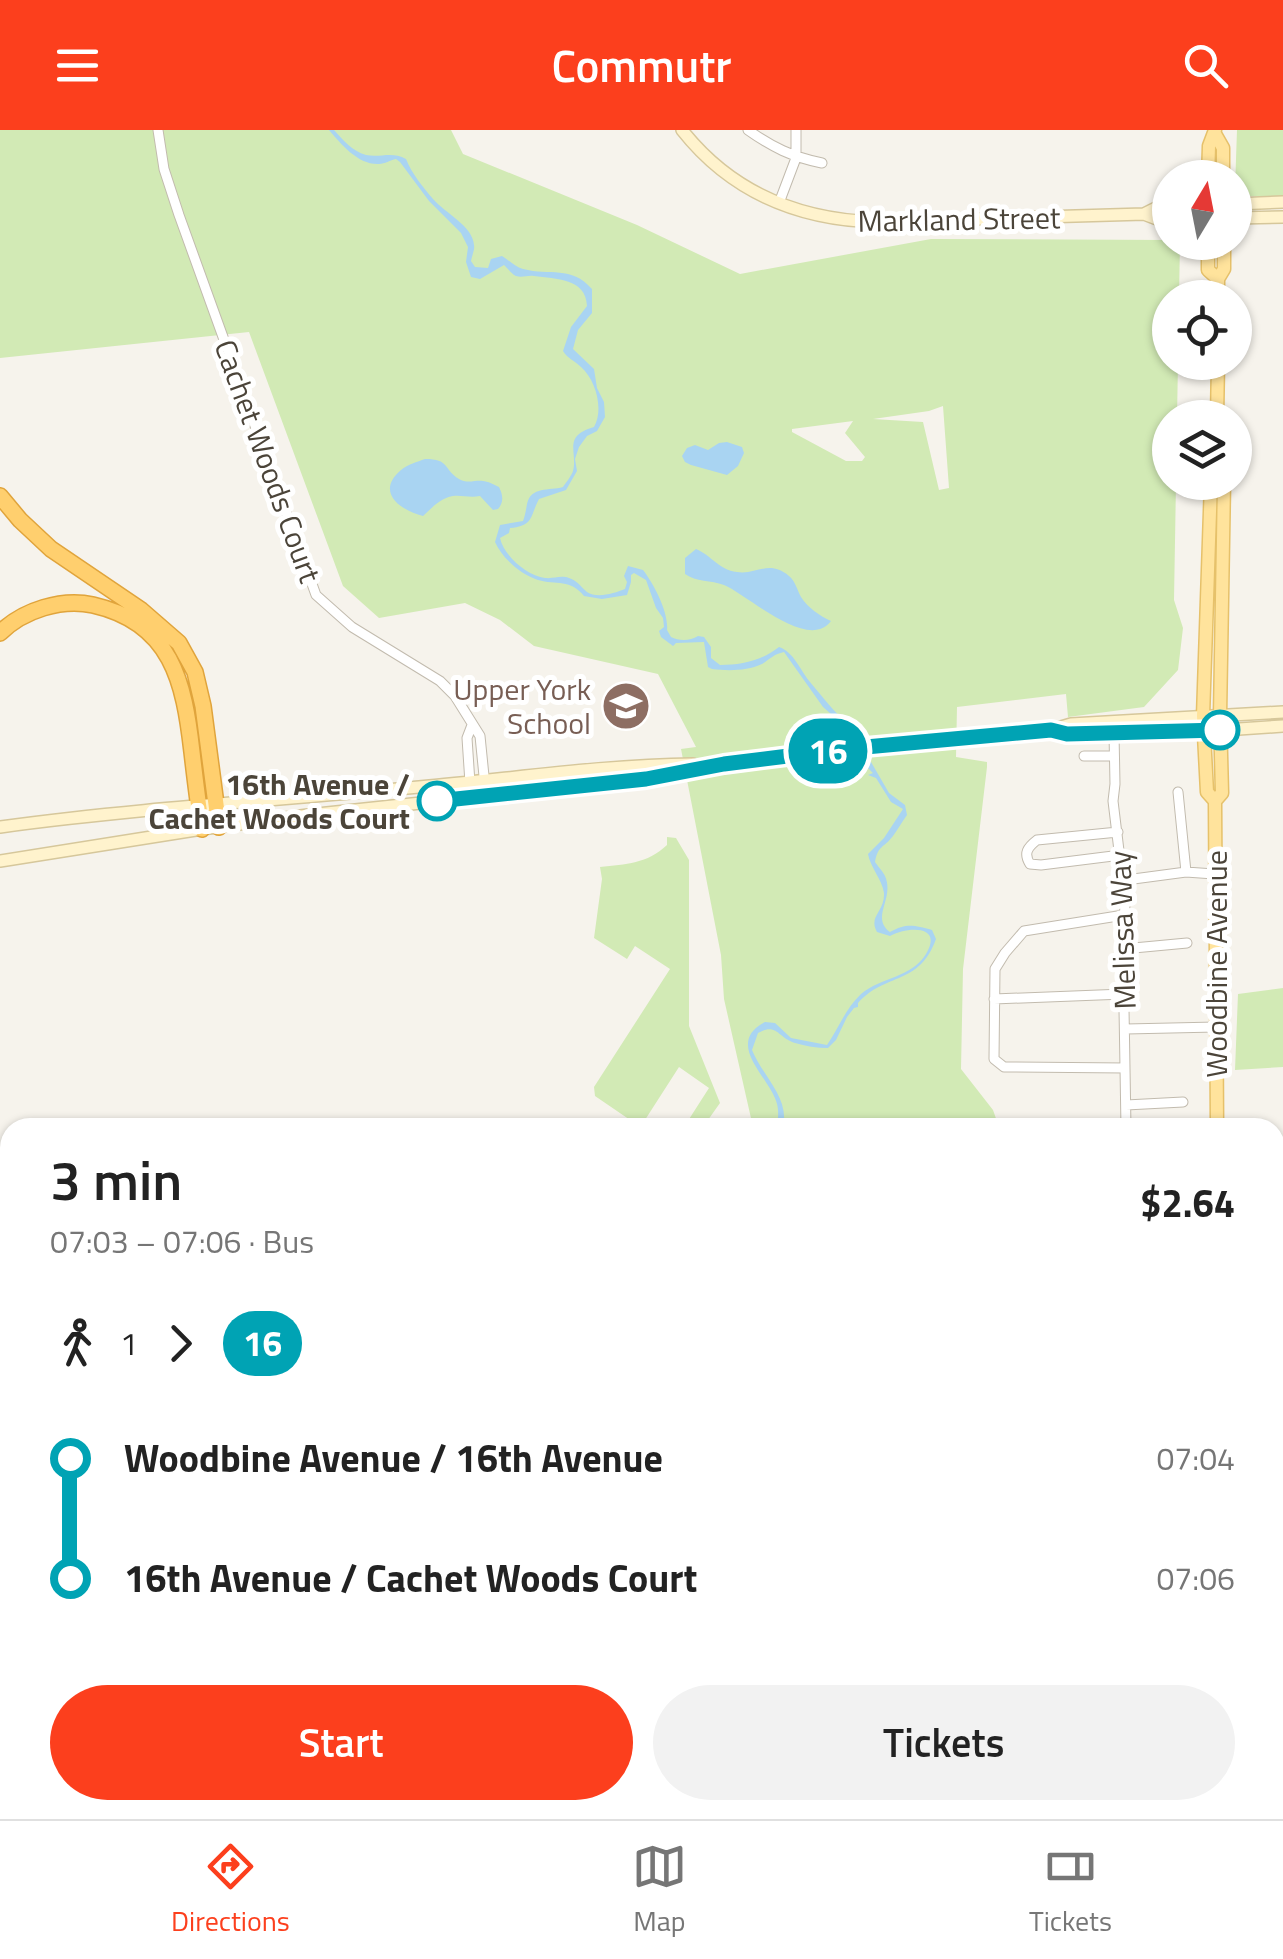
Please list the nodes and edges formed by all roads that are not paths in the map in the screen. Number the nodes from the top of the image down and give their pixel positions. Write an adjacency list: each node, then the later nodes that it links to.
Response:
1 (158, 130): 28 (street, Cachet Woods Court)
2 (682, 130): 12 (main road, Markland Street)
3 (748, 130): 6 (street)
4 (796, 130): 6 (street)
5 (1216, 132): 7 (main road); 8 (main road)
6 (796, 158): 9 (street); 12 (street)
7 (1209, 160)
8 (1223, 160)
9 (822, 163)
10 (1283, 202): 11 (main road)
11 (1252, 203)
12 (779, 204): 14 (main road, Markland Street)
13 (1152, 210): 14 (main road, Markland Street)
14 (1144, 214): 16 (main road, Markland Street)
15 (1283, 216): 17 (main road)
16 (1152, 217)
17 (1252, 217)
18 (1208, 260): 20 (main road)
19 (1224, 260): 20 (main road)
20 (1218, 279)
21 (0, 496): 42 (highway)
22 (1210, 500): 26 (main road, Woodbine Avenue)
23 (1224, 500): 27 (main road, Woodbine Avenue)
24 (0, 633): 42 (highway)
25 (1283, 712): 27 (main road)
26 (1204, 716): 27 (main road); 30 (main road); 31 (main road, Woodbine Avenue)
27 (1220, 723): 29 (main road); 31 (main road); 41 (main road, Woodbine Avenue)
28 (472, 726): 36 (street, Cachet Woods Court); 37 (street)
29 (1283, 726)
30 (1051, 730): 32 (main road); 35 (main road)
31 (1204, 732): 32 (main road); 41 (main road, Woodbine Avenue)
32 (1114, 734): 34 (street, Melissa Way)
33 (1084, 756): 34 (street)
34 (1113, 756): 46 (street, Melissa Way)
35 (724, 764): 36 (main road); 39 (main road)
36 (484, 781): 37 (main road); 39 (street, Cachet Woods Court)
37 (469, 782): 40 (street); 42 (main road)
38 (1178, 792): 49 (street)
39 (486, 796): 40 (main road)
40 (471, 798): 44 (main road)
41 (1214, 802): 50 (main road, Woodbine Avenue)
42 (207, 804): 43 (main road); 44 (highway); 45 (highway)
43 (0, 826)
44 (219, 827): 45 (main road)
45 (202, 829): 48 (main road)
46 (1118, 832): 47 (street, Melissa Way); 47 (street)
47 (1121, 856): 51 (street, Melissa Way)
48 (0, 861)
49 (1186, 872): 50 (street); 51 (street)
50 (1214, 874): 57 (main road, Woodbine Avenue)
51 (1126, 880): 52 (street, Melissa Way)
52 (1124, 915): 54 (street, Melissa Way); 56 (street)
53 (1187, 943): 54 (street)
54 (1123, 949): 55 (street, Melissa Way)
55 (1124, 994): 56 (street); 58 (street, Melissa Way)
56 (994, 999): 59 (street)
57 (1216, 1027): 58 (street); 63 (main road, Woodbine Avenue)
58 (1126, 1029): 59 (street, Melissa Way)
59 (1126, 1068): 61 (street, Melissa Way)
60 (1184, 1102): 61 (street)
61 (1126, 1105): 62 (street, Melissa Way)
62 (1126, 1118)
63 (1217, 1118)

